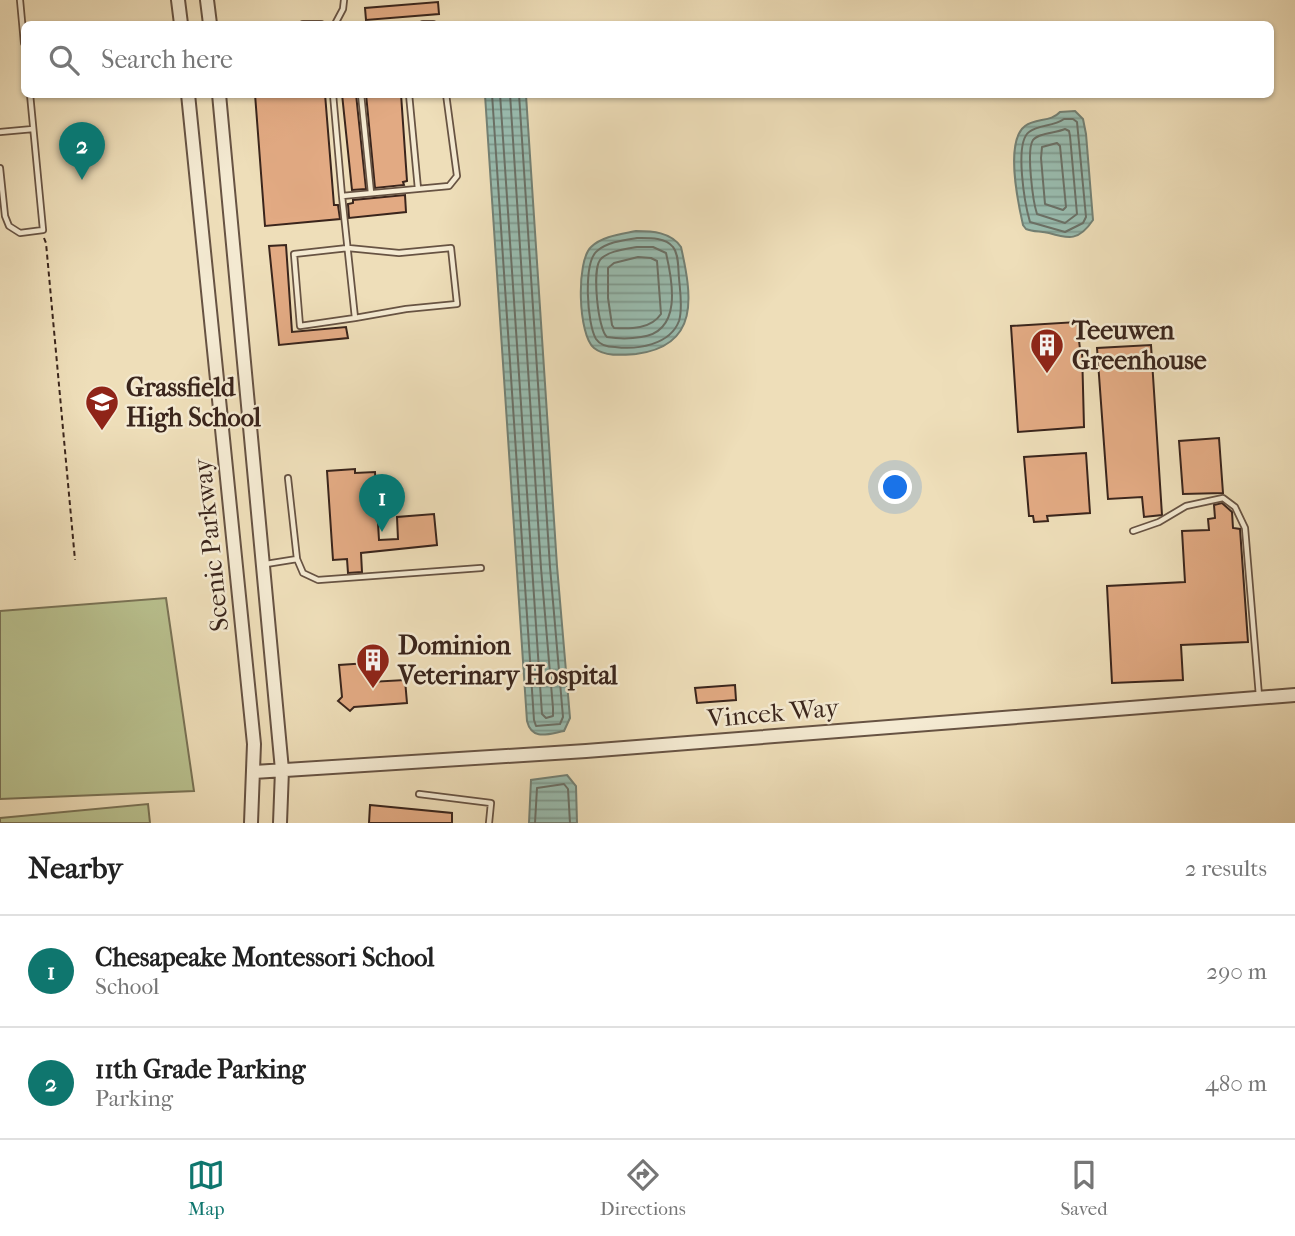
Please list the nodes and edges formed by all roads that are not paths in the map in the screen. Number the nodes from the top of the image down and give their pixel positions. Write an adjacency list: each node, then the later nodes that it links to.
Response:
1 (20, 0): 5 (lane)
2 (178, 0): 6 (street)
3 (207, 0): 7 (street)
4 (344, 0): 8 (lane)
5 (22, 21)
6 (181, 21)
7 (210, 21)
8 (337, 21)
9 (30, 98): 16 (lane)
10 (188, 98): 32 (street, Scenic Parkway)
11 (219, 98): 27 (street, Scenic Parkway)
12 (333, 98): 21 (lane)
13 (361, 98): 20 (lane)
14 (409, 98): 19 (lane)
15 (447, 98): 19 (lane)
16 (33, 129): 17 (lane); 18 (lane)
17 (0, 132)
18 (0, 167)
19 (418, 189): 20 (lane)
20 (371, 193): 21 (lane)
21 (342, 196): 22 (lane)
22 (348, 248): 23 (lane); 23 (lane); 23 (lane)
23 (355, 318)
24 (288, 478): 26 (lane)
25 (1133, 531): 30 (lane)
26 (297, 559): 27 (lane); 28 (lane)
27 (262, 565): 31 (street, Scenic Parkway)
28 (481, 568)
29 (1295, 695): 30 (street, Vincek Way)
30 (1259, 697): 31 (street, Vincek Way)
31 (282, 771): 32 (street, Vincek Way); 35 (street, Scenic Parkway)
32 (253, 772): 34 (street, Scenic Parkway)
33 (419, 794): 36 (lane)
34 (251, 823)
35 (280, 823)
36 (489, 823)

